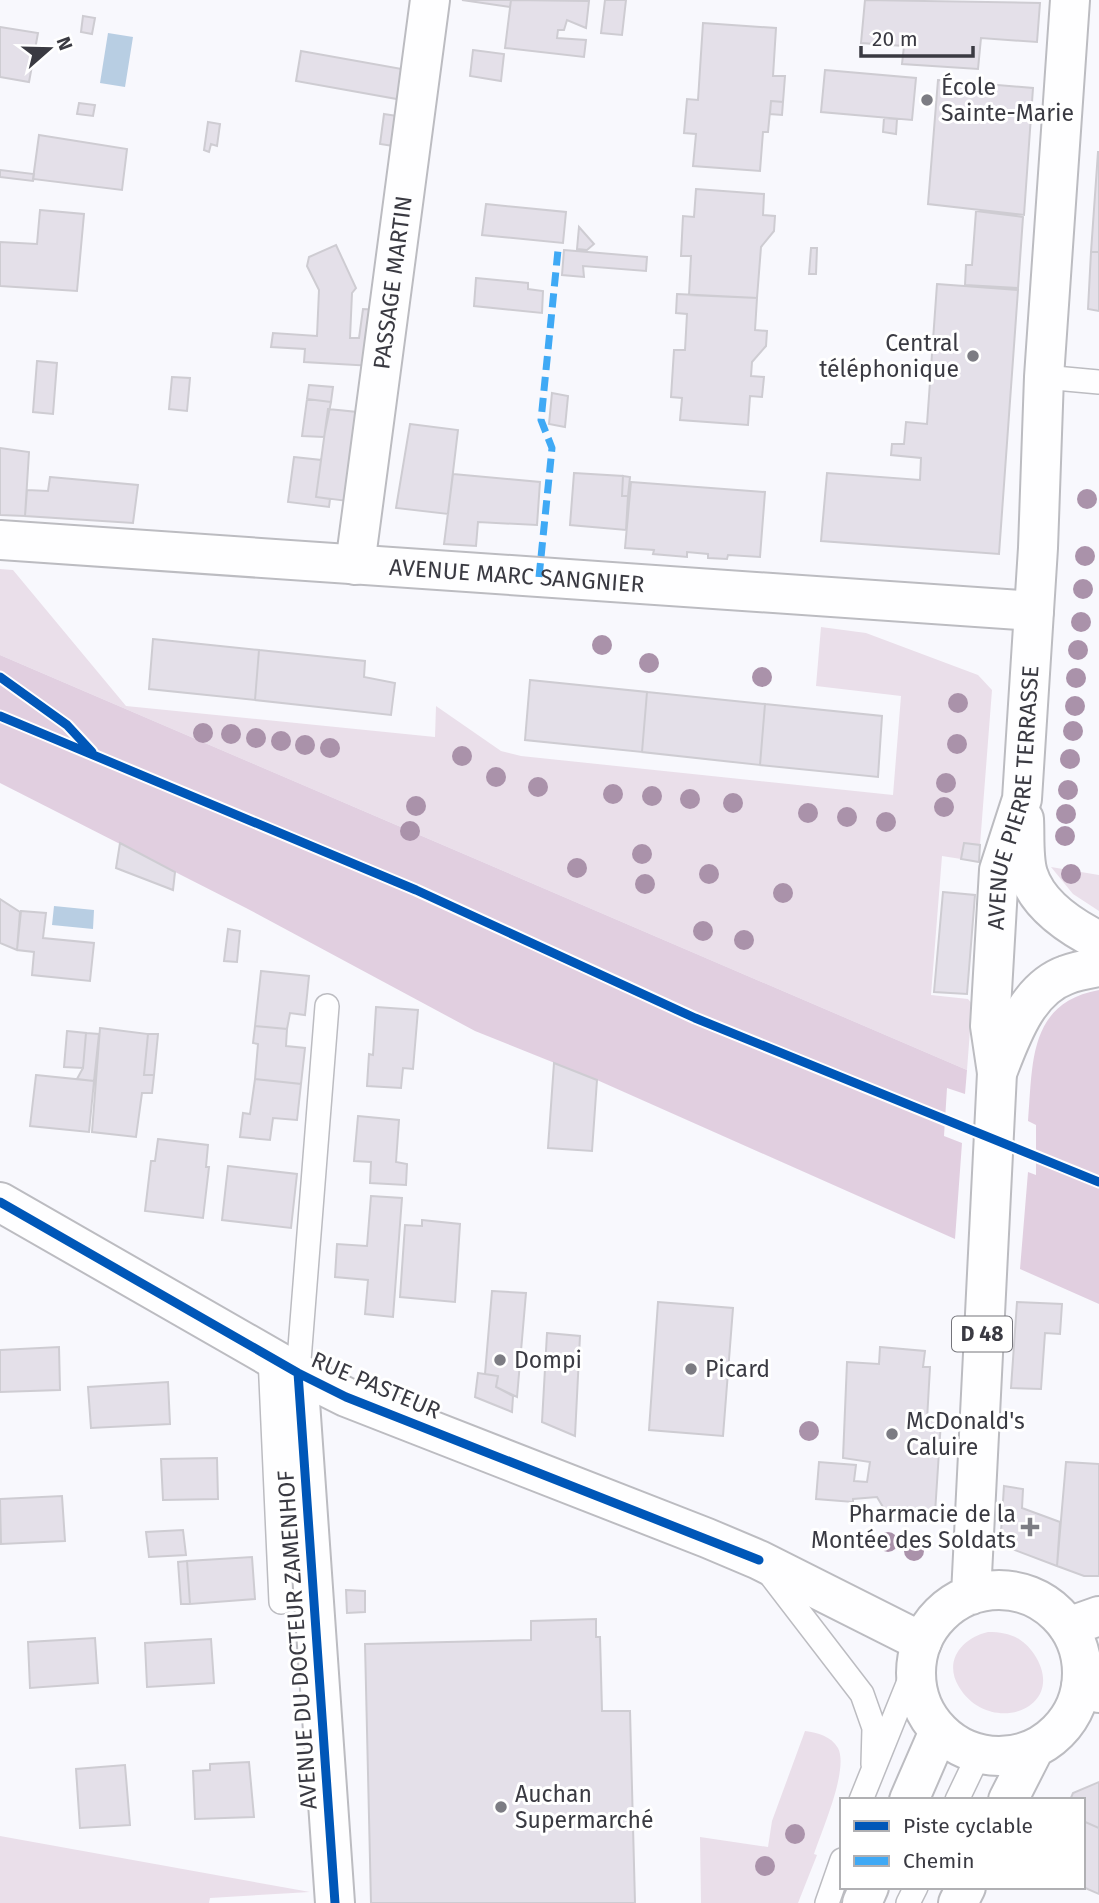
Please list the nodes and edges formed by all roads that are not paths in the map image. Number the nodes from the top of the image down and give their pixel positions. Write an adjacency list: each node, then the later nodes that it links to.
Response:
1 (430, 0): 6 (street, PASSAGE MARTIN)
2 (1070, 0): 3 (street, AVENUE PIERRE TERRASSE / D 48)
3 (1044, 377): 4 (lane); 7 (street, AVENUE PIERRE TERRASSE / D 48)
4 (1099, 382)
5 (0, 540): 6 (street, AVENUE MARC SANGNIER)
6 (355, 565): 7 (street, AVENUE MARC SANGNIER)
7 (1034, 611): 8 (street, AVENUE PIERRE TERRASSE / D 48)
8 (1022, 799): 9 (street); 12 (street, AVENUE PIERRE TERRASSE / D 48)
9 (1099, 941)
10 (1099, 967): 12 (street)
11 (327, 1006): 14 (lane)
12 (997, 1073): 16 (street, AVENUE PIERRE TERRASSE / D 48)
13 (0, 1202): 14 (street, RUE PASTEUR)
14 (284, 1365): 15 (street, RUE PASTEUR); 17 (lane); 30 (street, AVENUE DU DOCTEUR ZAMENHOF)
15 (759, 1560): 19 (street, RUE PASTEUR); 24 (lane)
16 (971, 1595): 18 (street); 19 (street)
17 (281, 1602)
18 (1084, 1622): 20 (street)
19 (919, 1653): 21 (street); 24 (lane)
20 (1090, 1690): 22 (street)
21 (939, 1731): 23 (street); 26 (street)
22 (1034, 1749): 23 (street); 28 (street)
23 (979, 1754): 27 (lane)
24 (873, 1764): 25 (lane)
25 (863, 1798)
26 (910, 1798)
27 (958, 1798)
28 (1009, 1798)
29 (840, 1866): 31 (lane)
30 (335, 1903)
31 (827, 1903)

